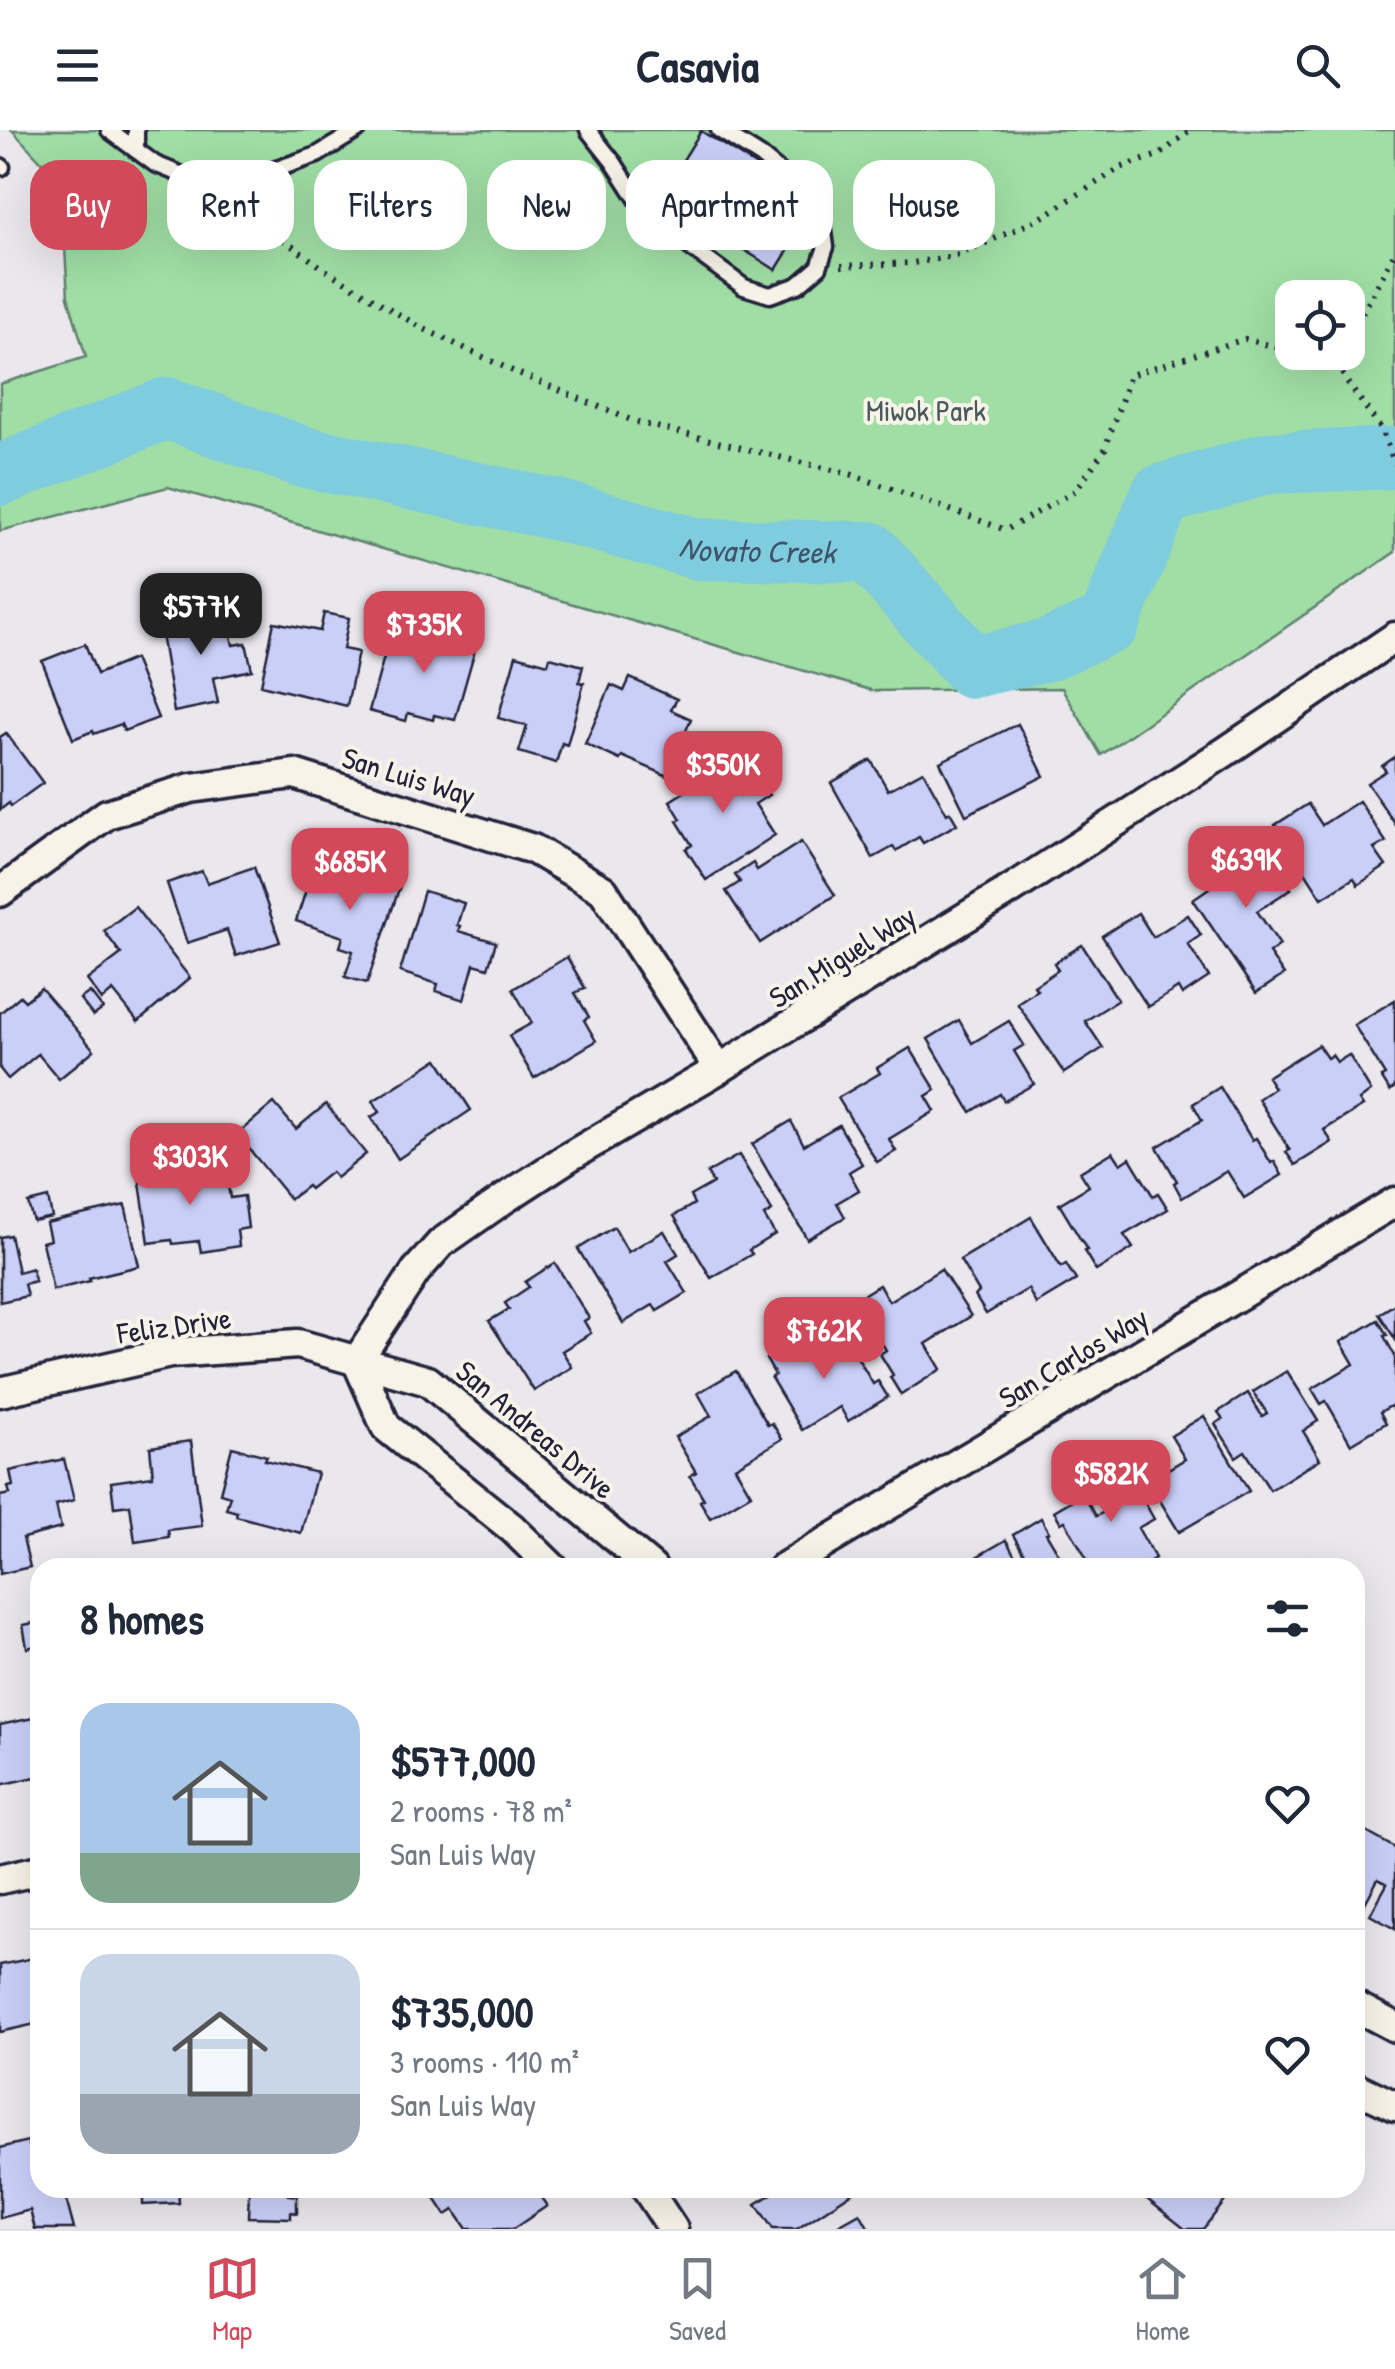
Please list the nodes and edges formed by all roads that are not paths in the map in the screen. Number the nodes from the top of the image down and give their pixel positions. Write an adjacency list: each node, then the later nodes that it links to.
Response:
1 (109, 130): 6 (lane)
2 (136, 130): 6 (lane)
3 (358, 130): 6 (lane)
4 (588, 130): 5 (lane)
5 (719, 130)
6 (136, 150)
7 (1395, 638): 9 (street, San Miguel Way)
8 (0, 892): 9 (street, San Luis Way)
9 (720, 1070): 11 (street, San Miguel Way)
10 (1395, 1202): 15 (street, San Carlos Way)
11 (356, 1360): 12 (street, Feliz Drive); 13 (street); 14 (street, San Andreas Drive)
12 (0, 1392)
13 (543, 1558)
14 (640, 1558)
15 (800, 1558)
16 (30, 1872): 17 (street)
17 (0, 1879)
18 (1365, 2011): 19 (street)
19 (1395, 2027)
20 (1365, 2092): 21 (street)
21 (1395, 2106)
22 (653, 2198): 23 (street)
23 (674, 2229)

